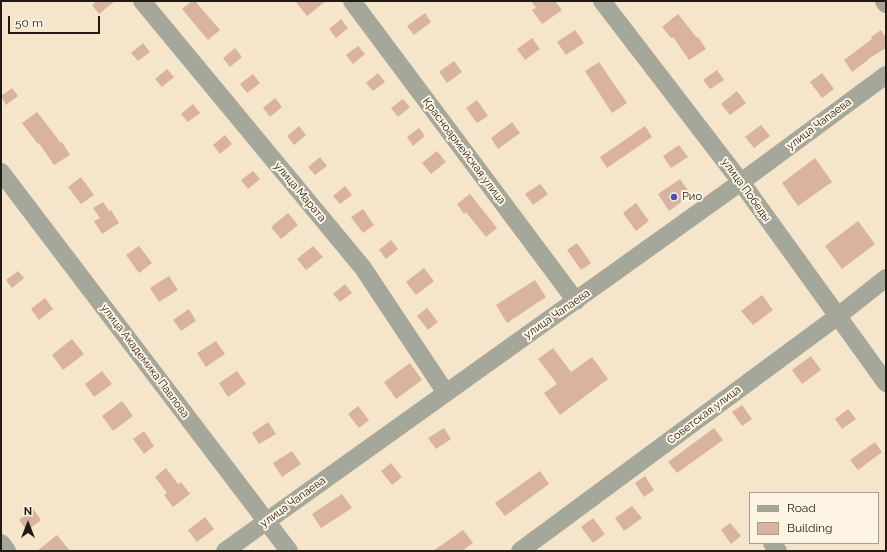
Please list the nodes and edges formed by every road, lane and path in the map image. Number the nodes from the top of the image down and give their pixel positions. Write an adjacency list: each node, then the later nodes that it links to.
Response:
1 (142, 1): 13 (street, улица Марата)
2 (352, 1): 10 (street, Красноармейская улица)
3 (602, 1): 8 (street, улица Победы)
4 (884, 1): 5 (street)
5 (886, 4)
6 (886, 75): 8 (street, улица Чапаева)
7 (1, 172): 14 (street, улица Академика Павлова)
8 (741, 182): 10 (street, улица Чапаева); 11 (street, улица Победы)
9 (886, 278): 11 (street, Советская улица)
10 (576, 301): 13 (street, улица Чапаева)
11 (838, 316): 12 (street, улица Победы); 19 (street, Советская улица)
12 (886, 383)
13 (446, 393): 14 (street, улица Чапаева)
14 (267, 520): 17 (street, улица Чапаева); 18 (street, улица Академика Павлова)
15 (1, 543): 16 (street)
16 (7, 551)
17 (225, 551)
18 (289, 551)
19 (520, 551)

